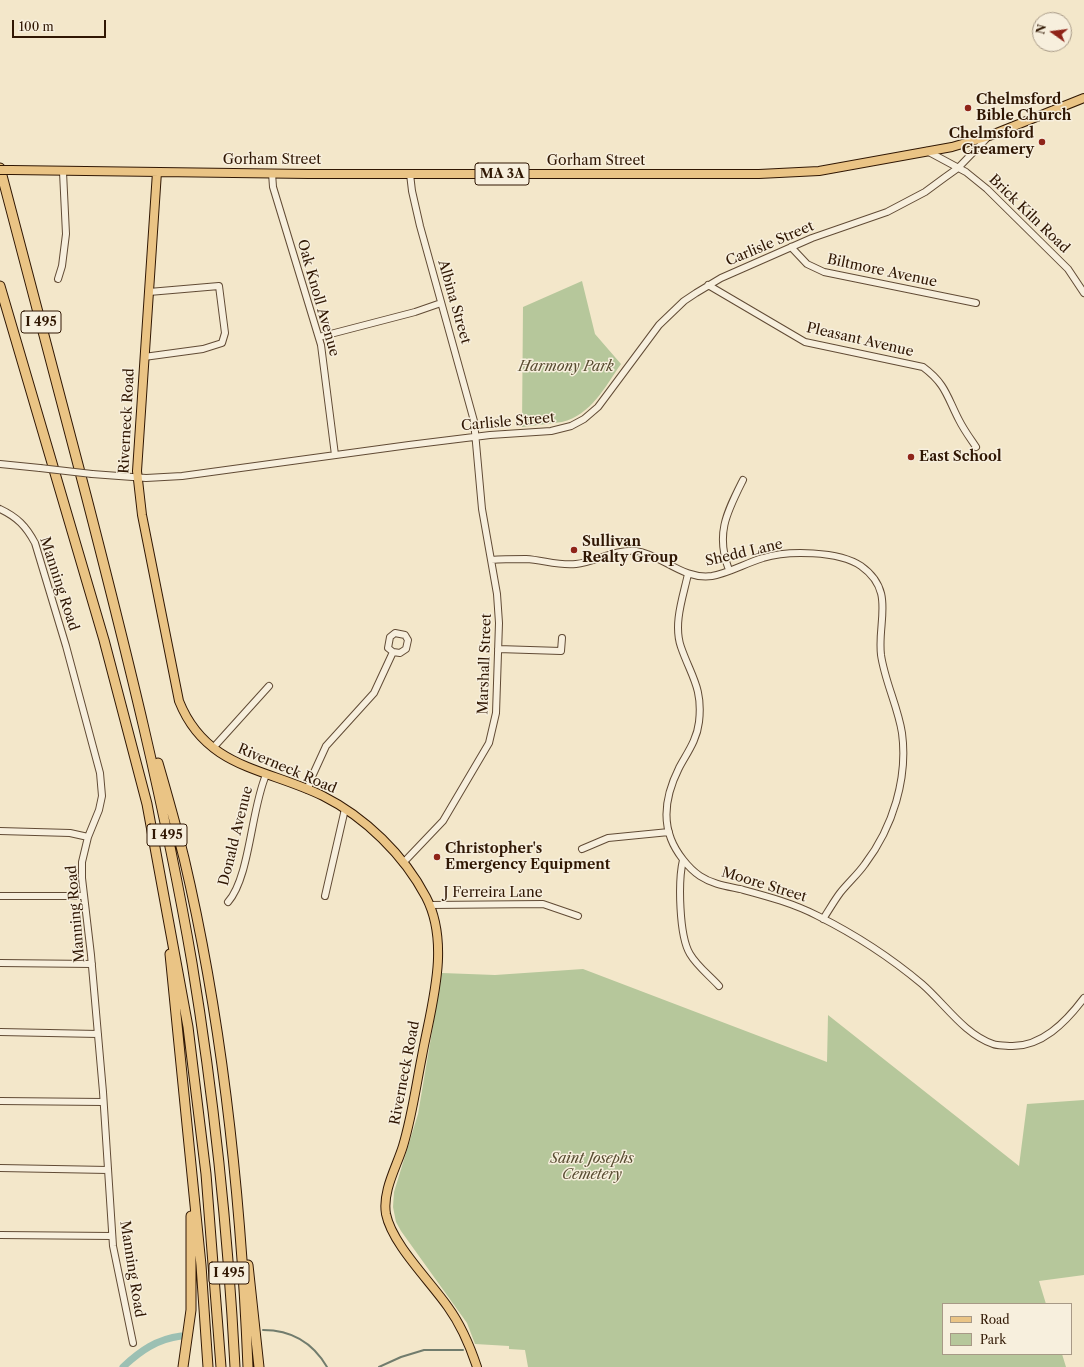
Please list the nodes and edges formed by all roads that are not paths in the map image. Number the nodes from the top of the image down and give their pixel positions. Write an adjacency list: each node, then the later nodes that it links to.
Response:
1 (1084, 98): 2 (main road, Gorham Street / MA 3A)
2 (989, 136): 3 (main road, Gorham Street / MA 3A); 4 (street, Carlisle Street)
3 (927, 151): 4 (street, Brick Kiln Road); 9 (main road, Gorham Street / MA 3A)
4 (958, 168): 10 (street, Carlisle Street); 15 (street, Brick Kiln Road)
5 (0, 169): 6 (main road, Gorham Street / MA 3A, bridge); 33 (highway, I 495)
6 (62, 172): 7 (main road, Gorham Street / MA 3A); 11 (street)
7 (158, 172): 8 (main road, Gorham Street / MA 3A); 14 (main road, Riverneck Road)
8 (272, 173): 9 (main road, Gorham Street / MA 3A); 18 (street, Oak Knoll Avenue)
9 (410, 174): 16 (street, Albina Street)
10 (791, 247): 12 (street, Carlisle Street); 17 (street, Biltmore Avenue)
11 (58, 279)
12 (708, 285): 20 (street, Carlisle Street); 21 (street, Pleasant Avenue)
13 (0, 286): 45 (highway, I 495)
14 (149, 292): 19 (main road, Riverneck Road); 19 (street)
15 (1084, 293)
16 (441, 303): 18 (street); 20 (street, Albina Street)
17 (976, 303)
18 (319, 337): 22 (street, Oak Knoll Avenue)
19 (144, 357): 24 (main road, Riverneck Road)
20 (476, 437): 22 (street, Carlisle Street); 27 (street, Marshall Street)
21 (976, 447)
22 (336, 455): 24 (street, Carlisle Street)
23 (0, 464): 24 (street, Carlisle Street, bridge)
24 (137, 478): 35 (main road, Riverneck Road)
25 (743, 480): 28 (street)
26 (0, 509): 41 (street, Manning Road)
27 (491, 560): 29 (street, Shedd Lane); 31 (street, Marshall Street)
28 (728, 570): 29 (street, Shedd Lane); 52 (street, Shedd Lane)
29 (688, 574): 40 (street, Moore Street)
30 (562, 638): 31 (street)
31 (498, 649): 44 (street, Marshall Street)
32 (393, 652): 37 (street)
33 (130, 664): 64 (highway); 71 (highway, I 495)
34 (269, 686): 35 (street)
35 (213, 748): 36 (main road, Riverneck Road)
36 (266, 775): 37 (main road, Riverneck Road); 49 (street, Donald Avenue)
37 (308, 790): 38 (main road, Riverneck Road)
38 (345, 808): 44 (main road, Riverneck Road); 48 (street)
39 (0, 831): 41 (street)
40 (669, 832): 42 (street); 43 (street, Moore Street)
41 (88, 836): 47 (street, Manning Road)
42 (582, 849)
43 (683, 860): 52 (street, Moore Street); 55 (street)
44 (403, 864): 50 (main road, Riverneck Road)
45 (162, 878): 63 (highway); 70 (highway, I 495)
46 (0, 896): 47 (street)
47 (84, 896): 54 (street, Manning Road)
48 (325, 896)
49 (228, 902)
50 (430, 905): 51 (street, J Ferreira Lane); 74 (main road, Riverneck Road)
51 (578, 916)
52 (823, 919): 56 (street, Moore Street)
53 (0, 963): 54 (street)
54 (92, 964): 58 (street, Manning Road)
55 (719, 986)
56 (1084, 998)
57 (0, 1032): 58 (street)
58 (98, 1034): 60 (street, Manning Road)
59 (0, 1101): 60 (street)
60 (104, 1102): 62 (street, Manning Road)
61 (0, 1168): 62 (street)
62 (108, 1170): 66 (street, Manning Road)
63 (193, 1181): 68 (highway); 69 (highway)
64 (235, 1183): 72 (highway); 73 (highway)
65 (0, 1236): 66 (street)
66 (112, 1236): 67 (street, Manning Road)
67 (133, 1343)
68 (183, 1367)
69 (208, 1367)
70 (221, 1367)
71 (235, 1367)
72 (248, 1367)
73 (259, 1367)
74 (477, 1367)

